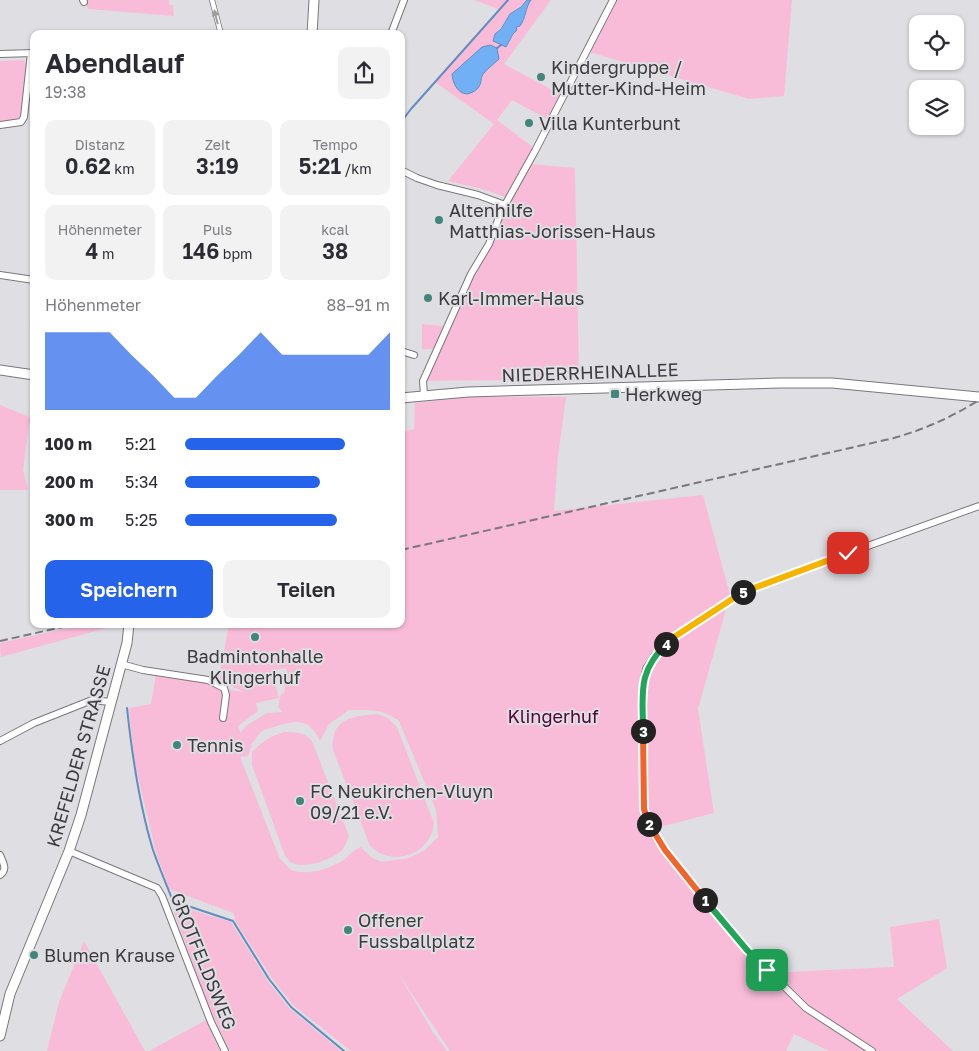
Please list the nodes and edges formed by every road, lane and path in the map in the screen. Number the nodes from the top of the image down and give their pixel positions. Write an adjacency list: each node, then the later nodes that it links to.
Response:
1 (212, 0): 5 (street, one-way to 1)
2 (314, 0): 6 (main road)
3 (404, 0): 7 (street)
4 (613, 0): 13 (street)
5 (219, 30)
6 (312, 30)
7 (393, 30)
8 (30, 53): 9 (street)
9 (0, 54)
10 (30, 69): 11 (street)
11 (0, 126)
12 (405, 172): 13 (street)
13 (505, 205): 20 (street)
14 (0, 275): 15 (street)
15 (30, 279)
16 (405, 352): 17 (street)
17 (414, 355)
18 (0, 370): 19 (main road)
19 (30, 374)
20 (424, 395): 21 (main road, NIEDERRHEINALLEE); 22 (main road, NIEDERRHEINALLEE)
21 (405, 397)
22 (979, 397)
23 (979, 506): 34 (street)
24 (129, 628): 25 (main road, KREFELDER STRASSE)
25 (121, 664): 26 (main road, KREFELDER STRASSE); 27 (street)
26 (110, 702): 28 (street); 29 (main road, KREFELDER STRASSE)
27 (223, 718)
28 (0, 742)
29 (69, 851): 32 (main road, KREFELDER STRASSE); 33 (street, GROTFELDSWEG)
30 (0, 855): 31 (street)
31 (0, 875)
32 (0, 1036)
33 (225, 1051)
34 (872, 1051)

